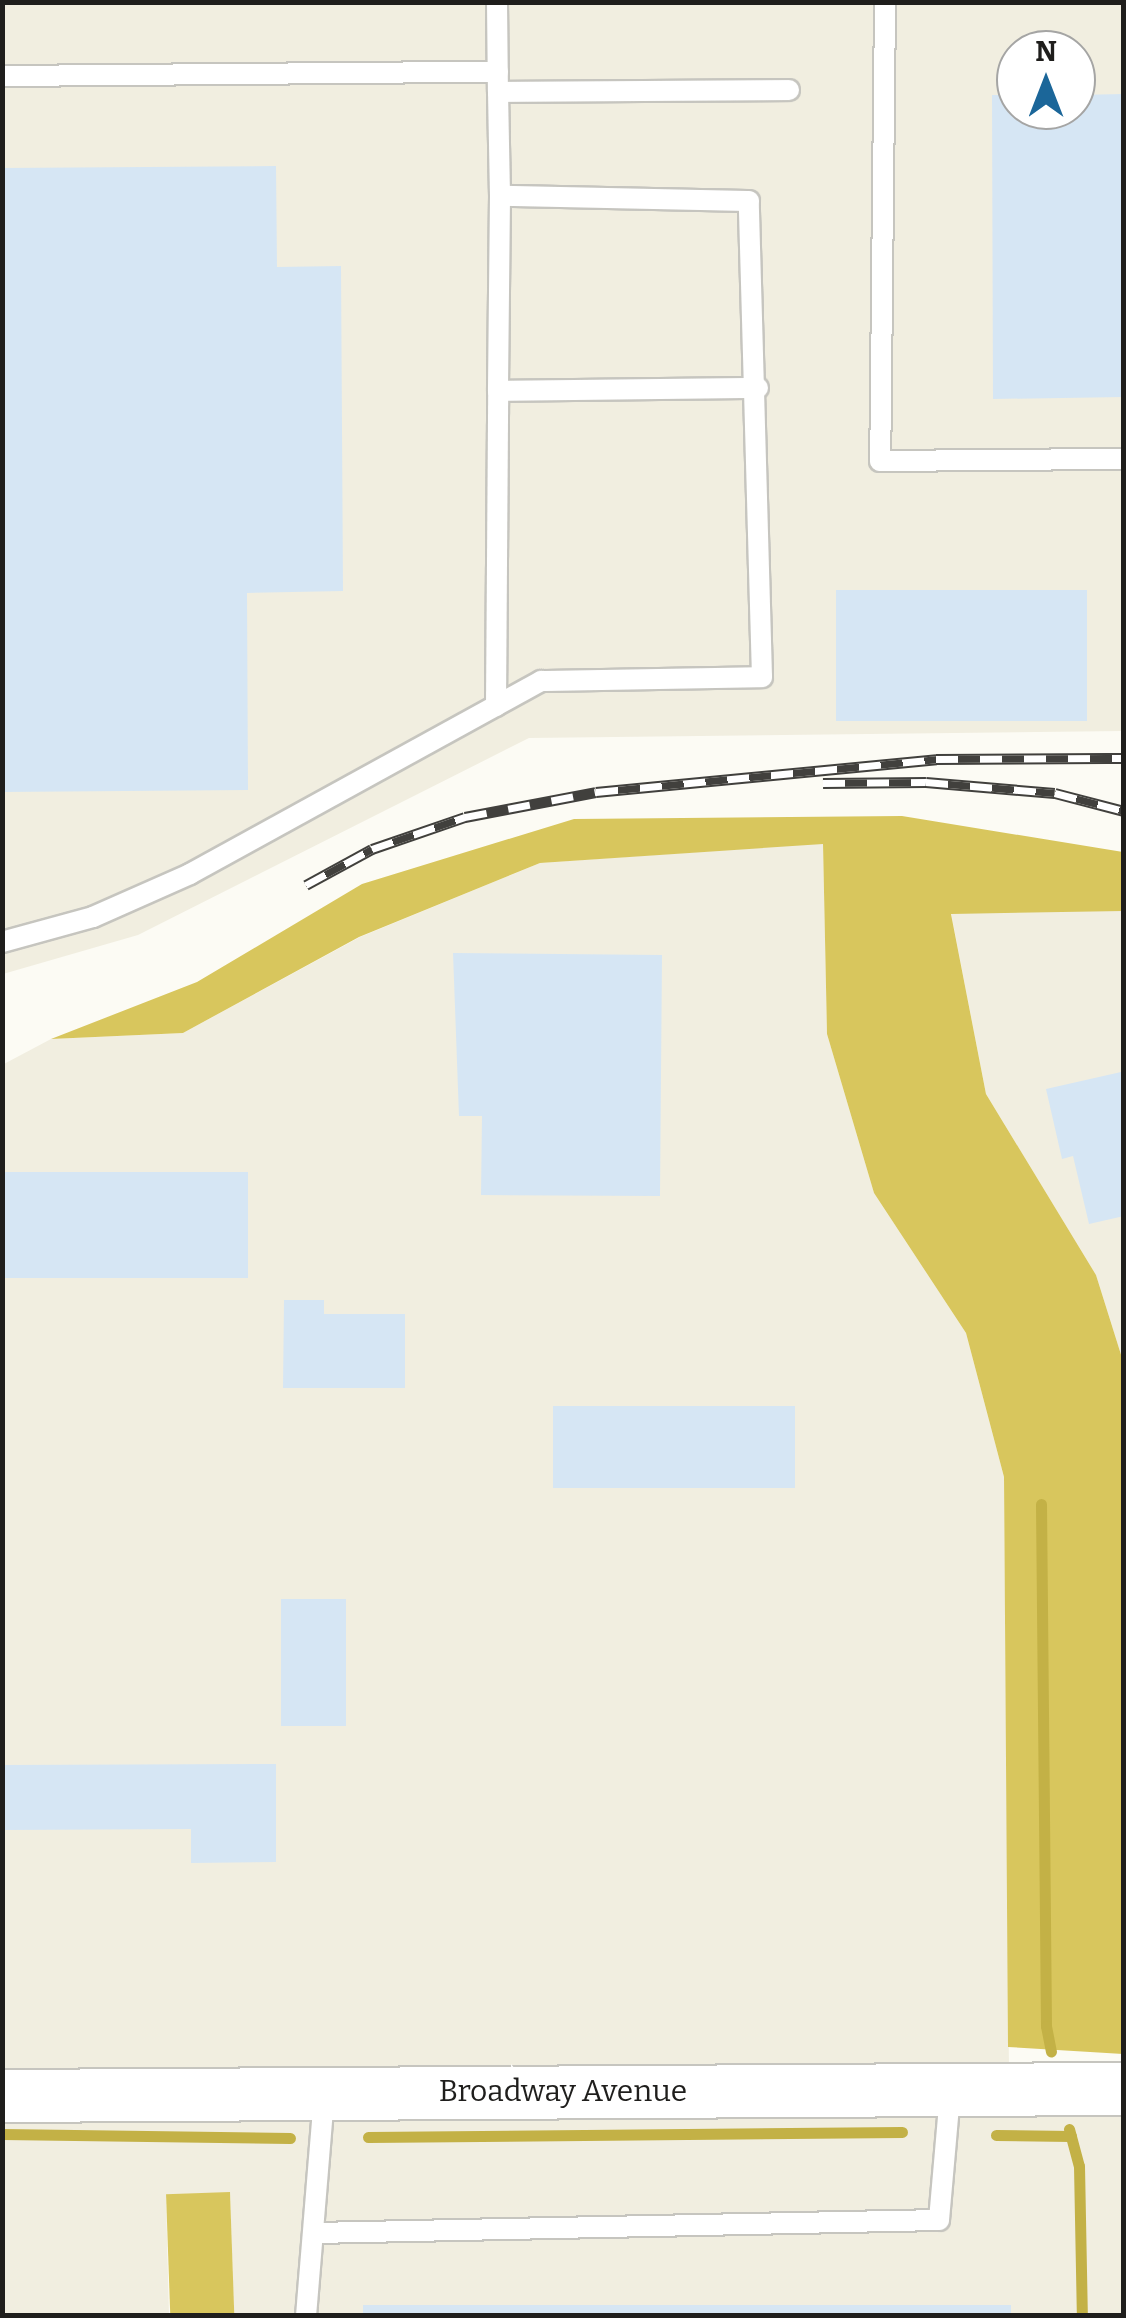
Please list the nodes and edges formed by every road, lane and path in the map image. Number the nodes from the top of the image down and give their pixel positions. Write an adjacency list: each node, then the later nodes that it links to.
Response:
1 (497, 2): 4 (lane)
2 (886, 2): 9 (lane)
3 (2, 76): 4 (lane)
4 (498, 82): 5 (lane); 6 (lane)
5 (790, 90)
6 (500, 196): 7 (lane); 8 (lane)
7 (758, 388): 8 (lane); 10 (lane)
8 (498, 392): 10 (lane)
9 (1124, 459)
10 (496, 706): 11 (lane)
11 (2, 942)
12 (1124, 2089): 13 (street, Broadway Avenue)
13 (950, 2090): 14 (street, Broadway Avenue); 16 (lane)
14 (324, 2092): 15 (street, Broadway Avenue); 16 (lane)
15 (2, 2096)
16 (314, 2234): 17 (lane)
17 (306, 2316)

